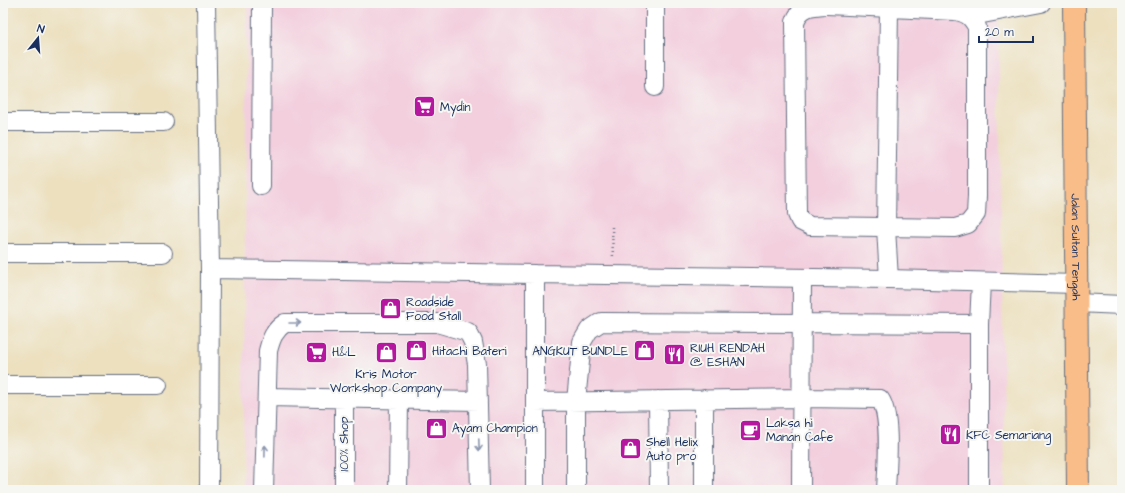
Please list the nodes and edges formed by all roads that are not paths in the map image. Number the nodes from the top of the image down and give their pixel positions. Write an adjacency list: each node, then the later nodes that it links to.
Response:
1 (206, 3): 16 (street)
2 (262, 3): 12 (street)
3 (655, 3): 9 (street)
4 (1040, 3): 8 (street)
5 (1074, 3): 21 (main road, Jalan Sultan Tengah)
6 (797, 6): 7 (street); 13 (street)
7 (889, 8): 8 (street); 13 (street)
8 (972, 16): 13 (street)
9 (655, 87)
10 (3, 122): 11 (street)
11 (164, 122)
12 (261, 186)
13 (886, 228): 19 (street)
14 (3, 253): 15 (street)
15 (163, 254)
16 (210, 269): 17 (street); 36 (street)
17 (535, 274): 18 (street); 35 (street)
18 (802, 279): 19 (street); 23 (street)
19 (889, 279): 20 (street)
20 (981, 282): 21 (street); 24 (street)
21 (1077, 294): 22 (street); 48 (main road, Jalan Sultan Tengah)
22 (1122, 305)
23 (802, 324): 24 (street); 28 (street); 34 (street)
24 (979, 324): 47 (street)
25 (3, 385): 26 (street)
26 (158, 385)
27 (267, 398): 29 (street); 33 (street, one-way to 33); 37 (street, one-way to 27)
28 (802, 398): 30 (street); 45 (street); 46 (street)
29 (344, 399): 31 (street); 38 (street, 100% Shop)
30 (704, 399): 32 (street); 44 (street)
31 (398, 400): 33 (street); 39 (street)
32 (658, 400): 34 (street); 43 (street)
33 (478, 401): 40 (street, one-way to 40)
34 (576, 401): 35 (street); 42 (street)
35 (535, 402): 41 (street)
36 (209, 490)
37 (264, 490)
38 (344, 490)
39 (398, 490)
40 (480, 490)
41 (535, 490)
42 (576, 490)
43 (659, 490)
44 (704, 490)
45 (801, 490)
46 (886, 490)
47 (979, 490)
48 (1078, 490)

